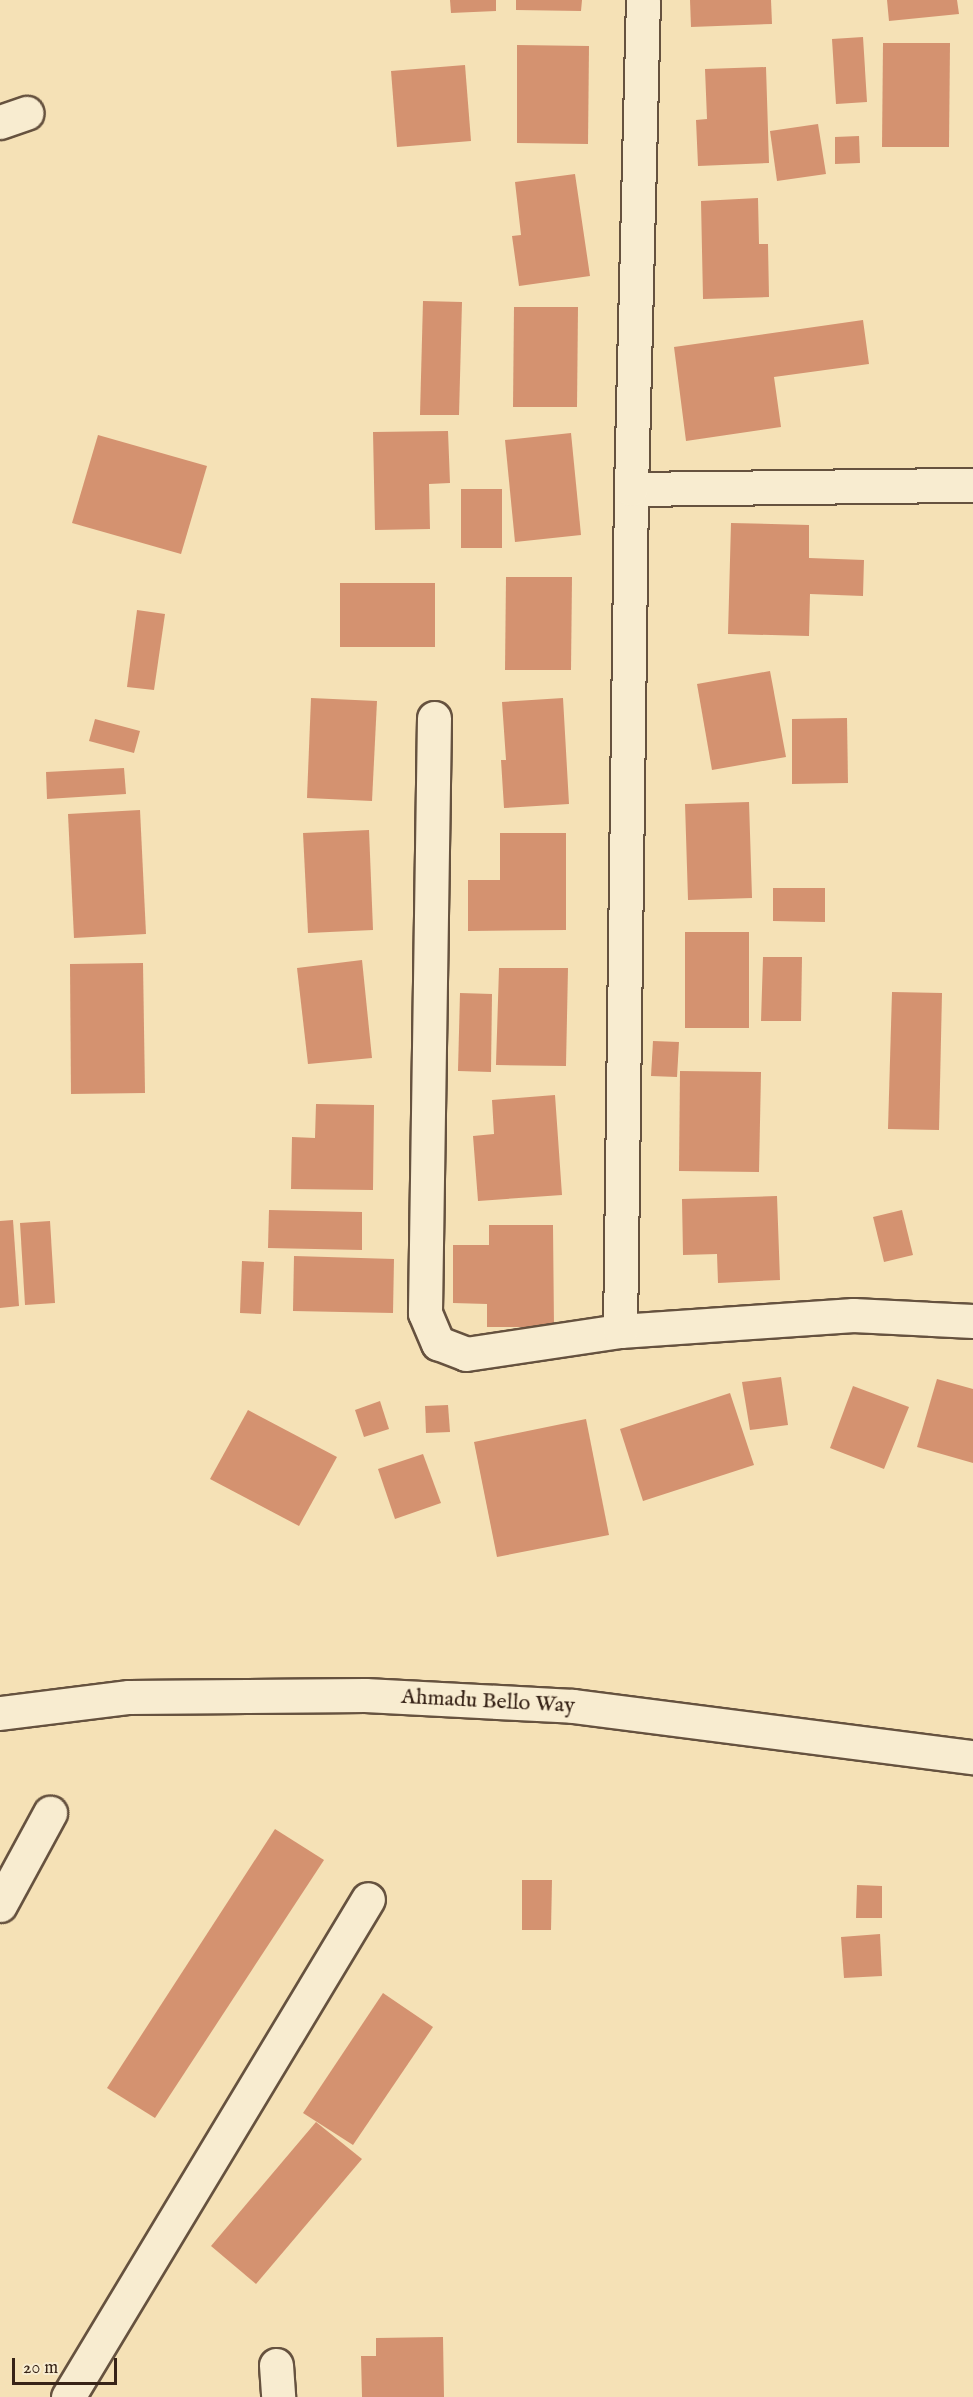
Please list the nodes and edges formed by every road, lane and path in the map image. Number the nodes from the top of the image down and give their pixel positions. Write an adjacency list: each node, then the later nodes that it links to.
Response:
1 (643, 0): 3 (street)
2 (973, 485): 3 (street)
3 (632, 489): 6 (street)
4 (434, 718): 6 (street)
5 (973, 1321): 6 (street)
6 (620, 1331)
7 (0, 1713): 8 (street, Ahmadu Bello Way)
8 (973, 1757)
9 (50, 1813): 11 (street)
10 (368, 1899): 12 (street)
11 (0, 1905)
12 (69, 2397)

